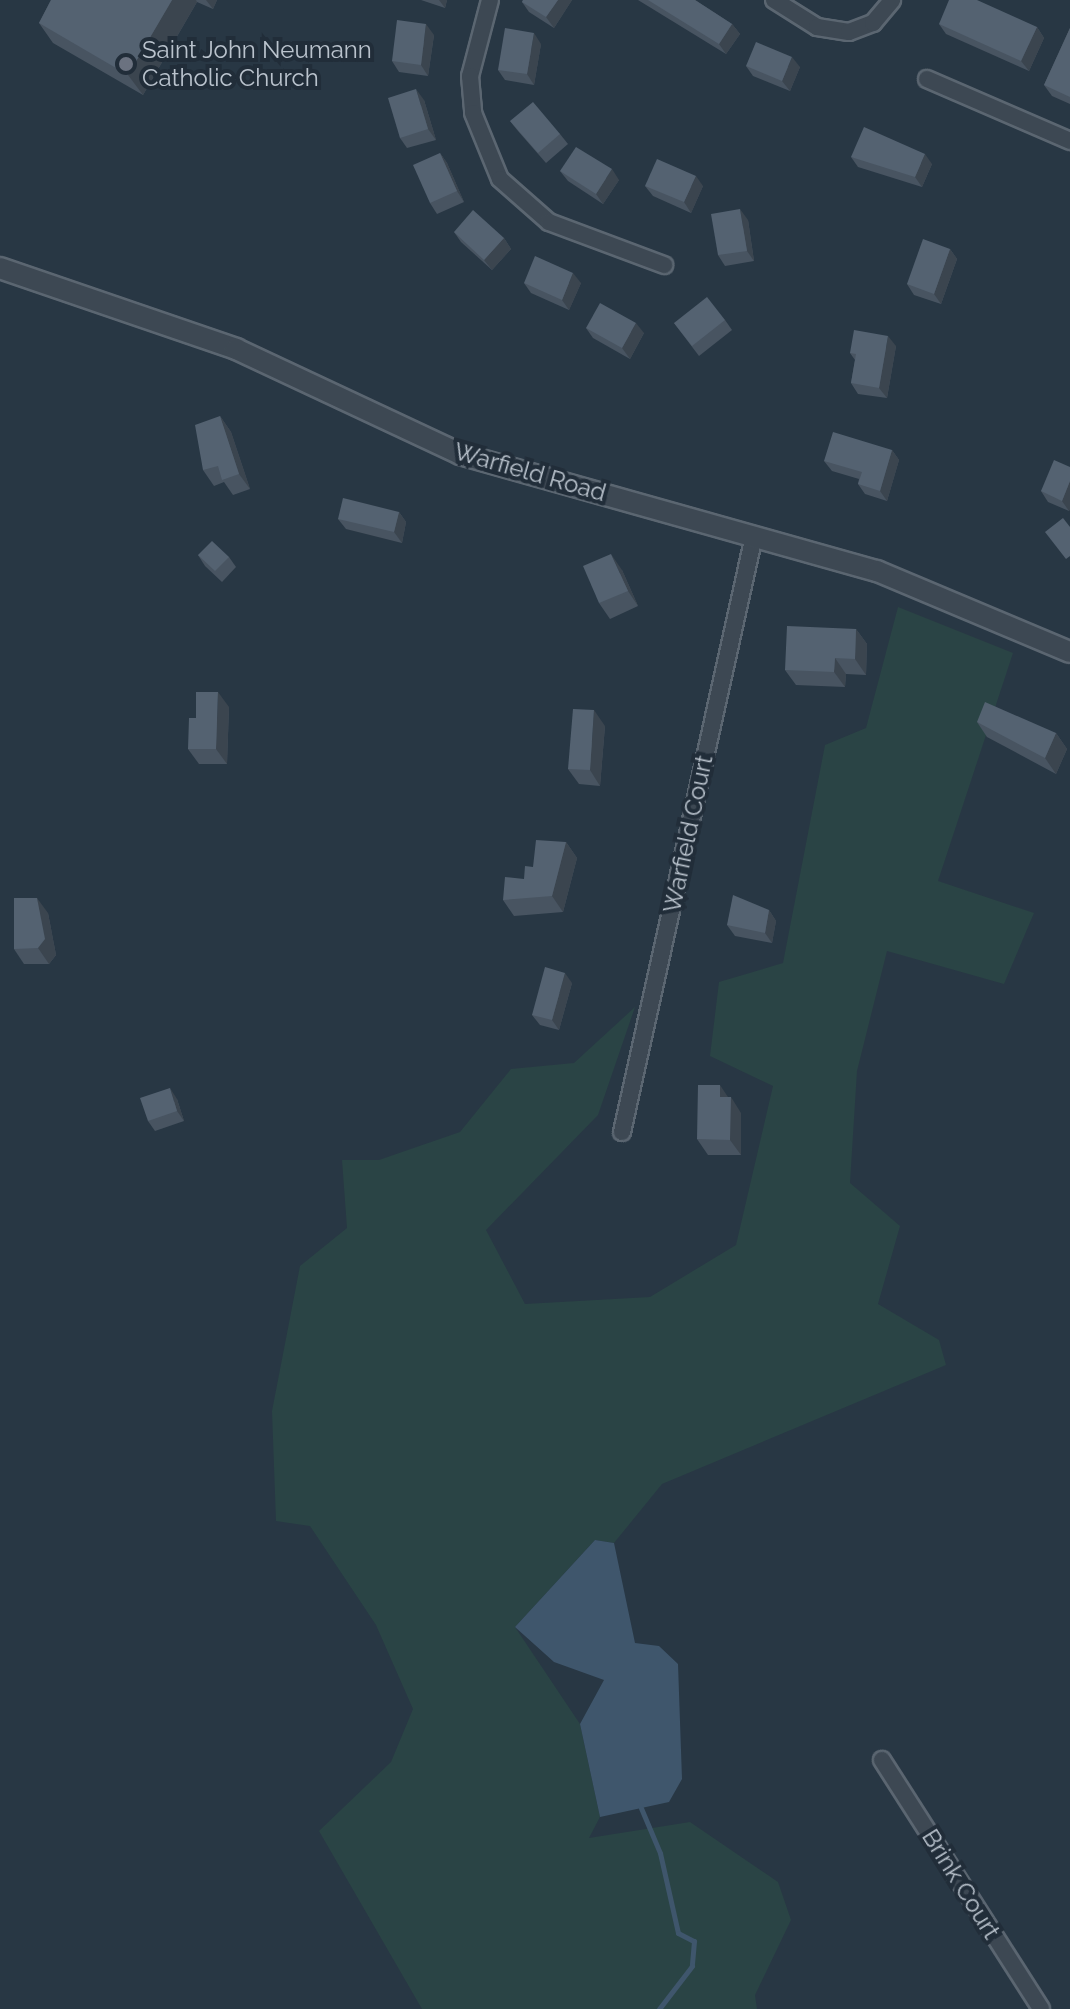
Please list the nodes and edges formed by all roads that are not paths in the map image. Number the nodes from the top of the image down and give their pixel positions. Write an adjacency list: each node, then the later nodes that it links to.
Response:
1 (490, 0): 6 (street)
2 (774, 0): 3 (street)
3 (892, 0)
4 (927, 79): 5 (street)
5 (1070, 141)
6 (664, 265)
7 (0, 268): 8 (street, Warfield Road)
8 (754, 536): 9 (street, Warfield Road); 10 (street, Warfield Court)
9 (1070, 652)
10 (622, 1132)
11 (882, 1760): 12 (street, Brink Court)
12 (1041, 2009)

